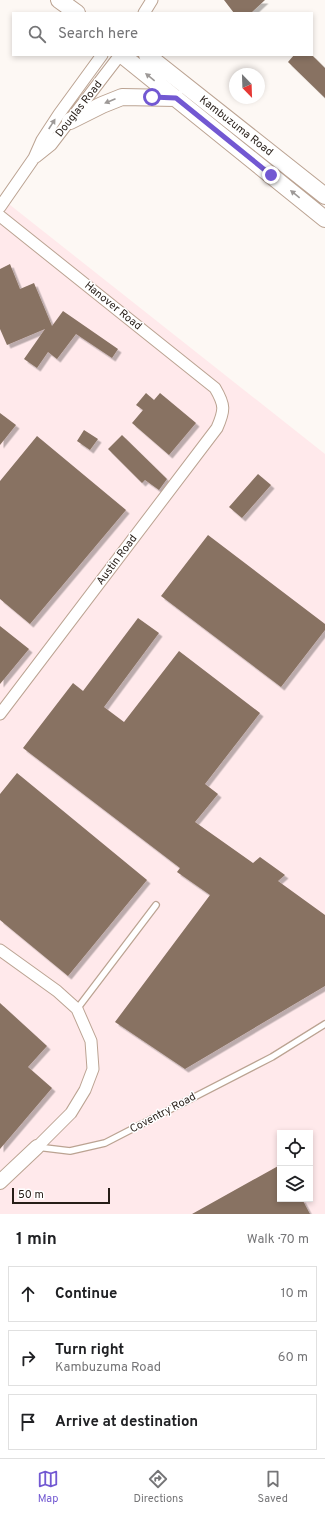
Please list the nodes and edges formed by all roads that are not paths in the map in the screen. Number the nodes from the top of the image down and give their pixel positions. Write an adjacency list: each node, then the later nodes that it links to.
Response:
1 (59, 0): 2 (main road)
2 (75, 12)
3 (101, 56): 9 (street, Douglas Road, one-way to 3)
4 (120, 56): 8 (street, Douglas Road)
5 (122, 56): 7 (main road, Kambuzuma Road, one-way to 5)
6 (148, 56): 10 (main road, Kambuzuma Road)
7 (176, 98): 8 (main road, one-way to 8); 13 (main road, Kambuzuma Road, one-way to 7)
8 (70, 121): 9 (street, Douglas Road)
9 (34, 158): 11 (street, Douglas Road)
10 (325, 196)
11 (0, 207)
12 (0, 216): 14 (street, Hanover Road)
13 (325, 218)
14 (222, 401): 15 (street, Austin Road)
15 (0, 714)
16 (156, 905): 18 (lane)
17 (0, 950): 18 (street)
18 (77, 1009): 20 (street)
19 (325, 1024): 20 (lane, Coventry Road)
20 (37, 1147): 21 (street)
21 (0, 1182)

